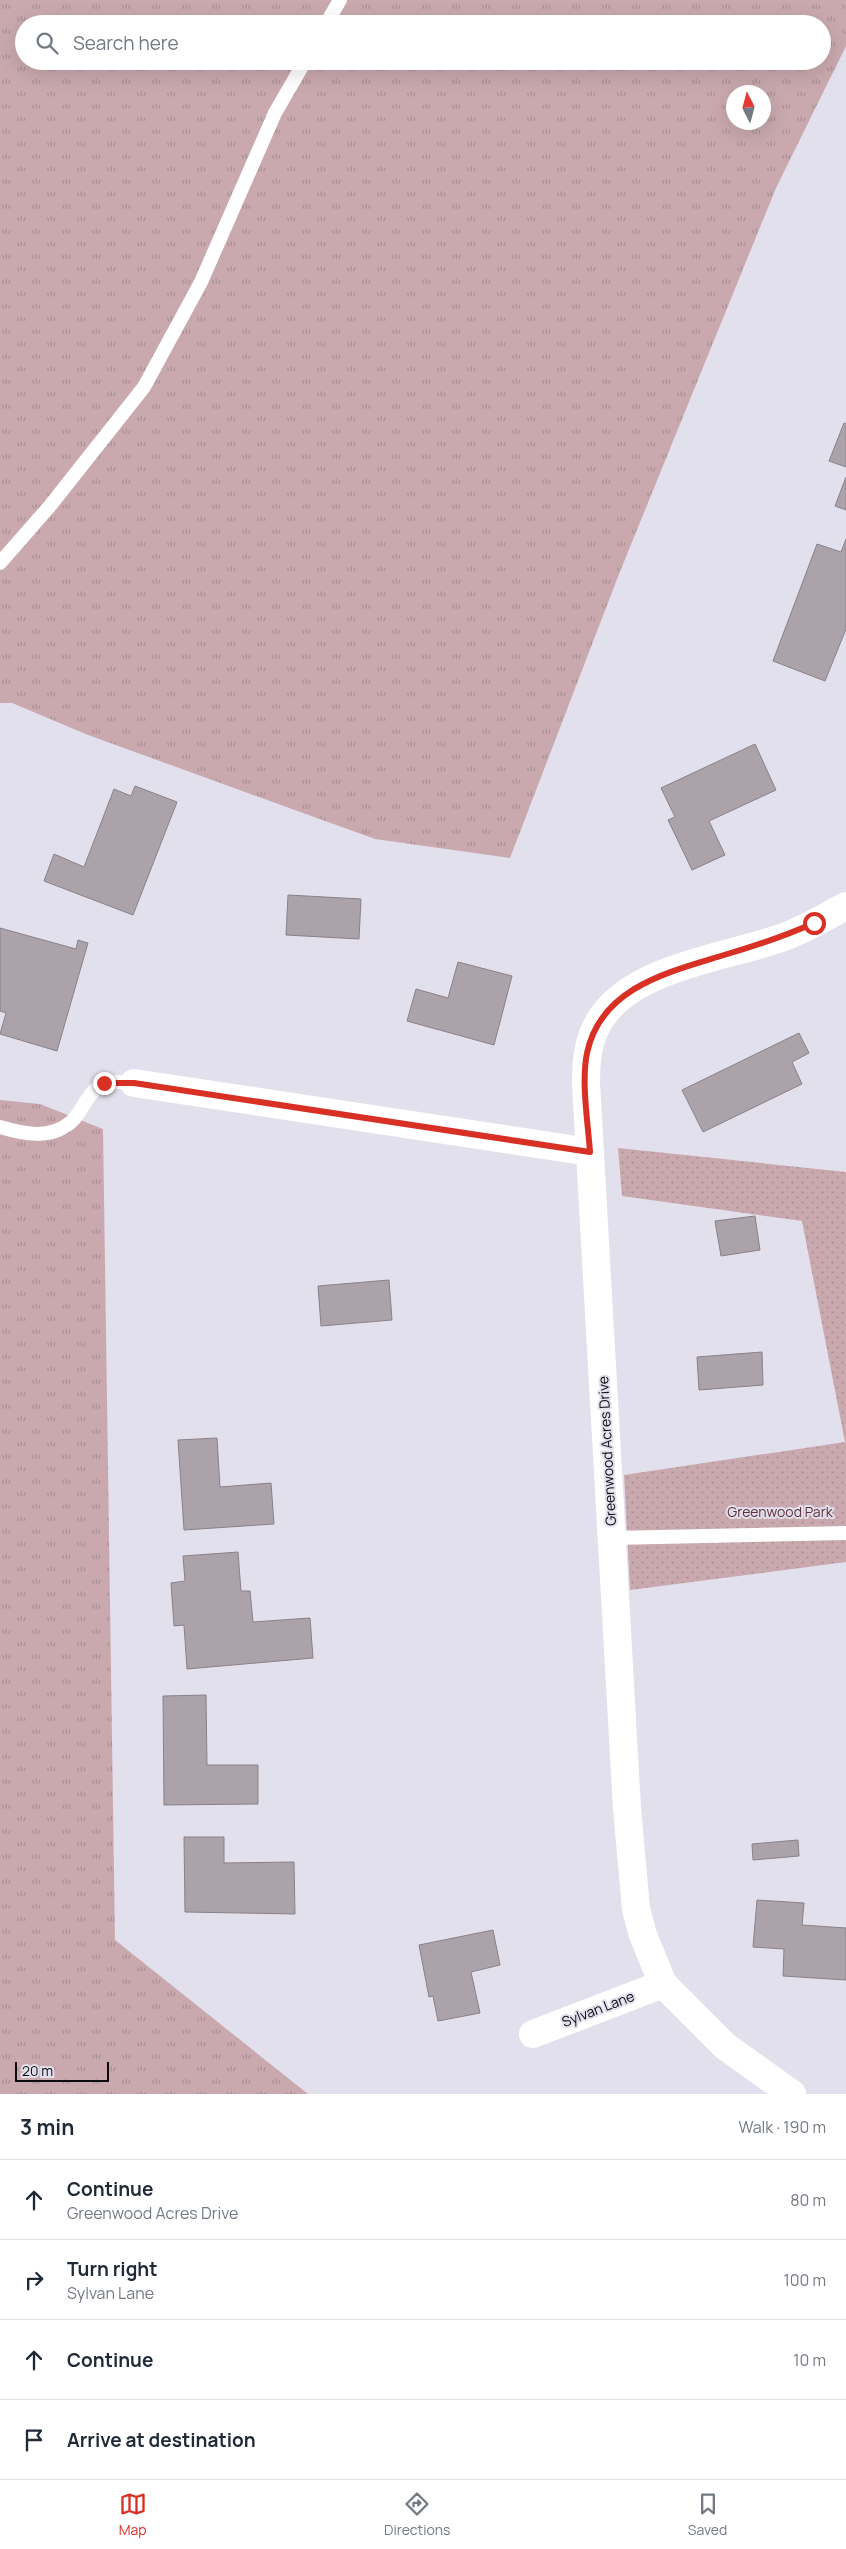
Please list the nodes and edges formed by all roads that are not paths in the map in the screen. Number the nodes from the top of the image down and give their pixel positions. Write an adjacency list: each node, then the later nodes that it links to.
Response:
1 (340, 0): 2 (lane)
2 (331, 15)
3 (300, 70): 4 (lane)
4 (0, 563)
5 (846, 906): 8 (street, Greenwood Acres Drive)
6 (134, 1083): 7 (lane); 8 (street)
7 (0, 1126)
8 (590, 1152): 10 (street, Greenwood Acres Drive)
9 (846, 1533): 10 (lane)
10 (612, 1538): 11 (street, Greenwood Acres Drive)
11 (663, 1984): 12 (street, Sylvan Lane); 13 (street, Greenwood Acres Drive)
12 (533, 2034)
13 (792, 2094)

